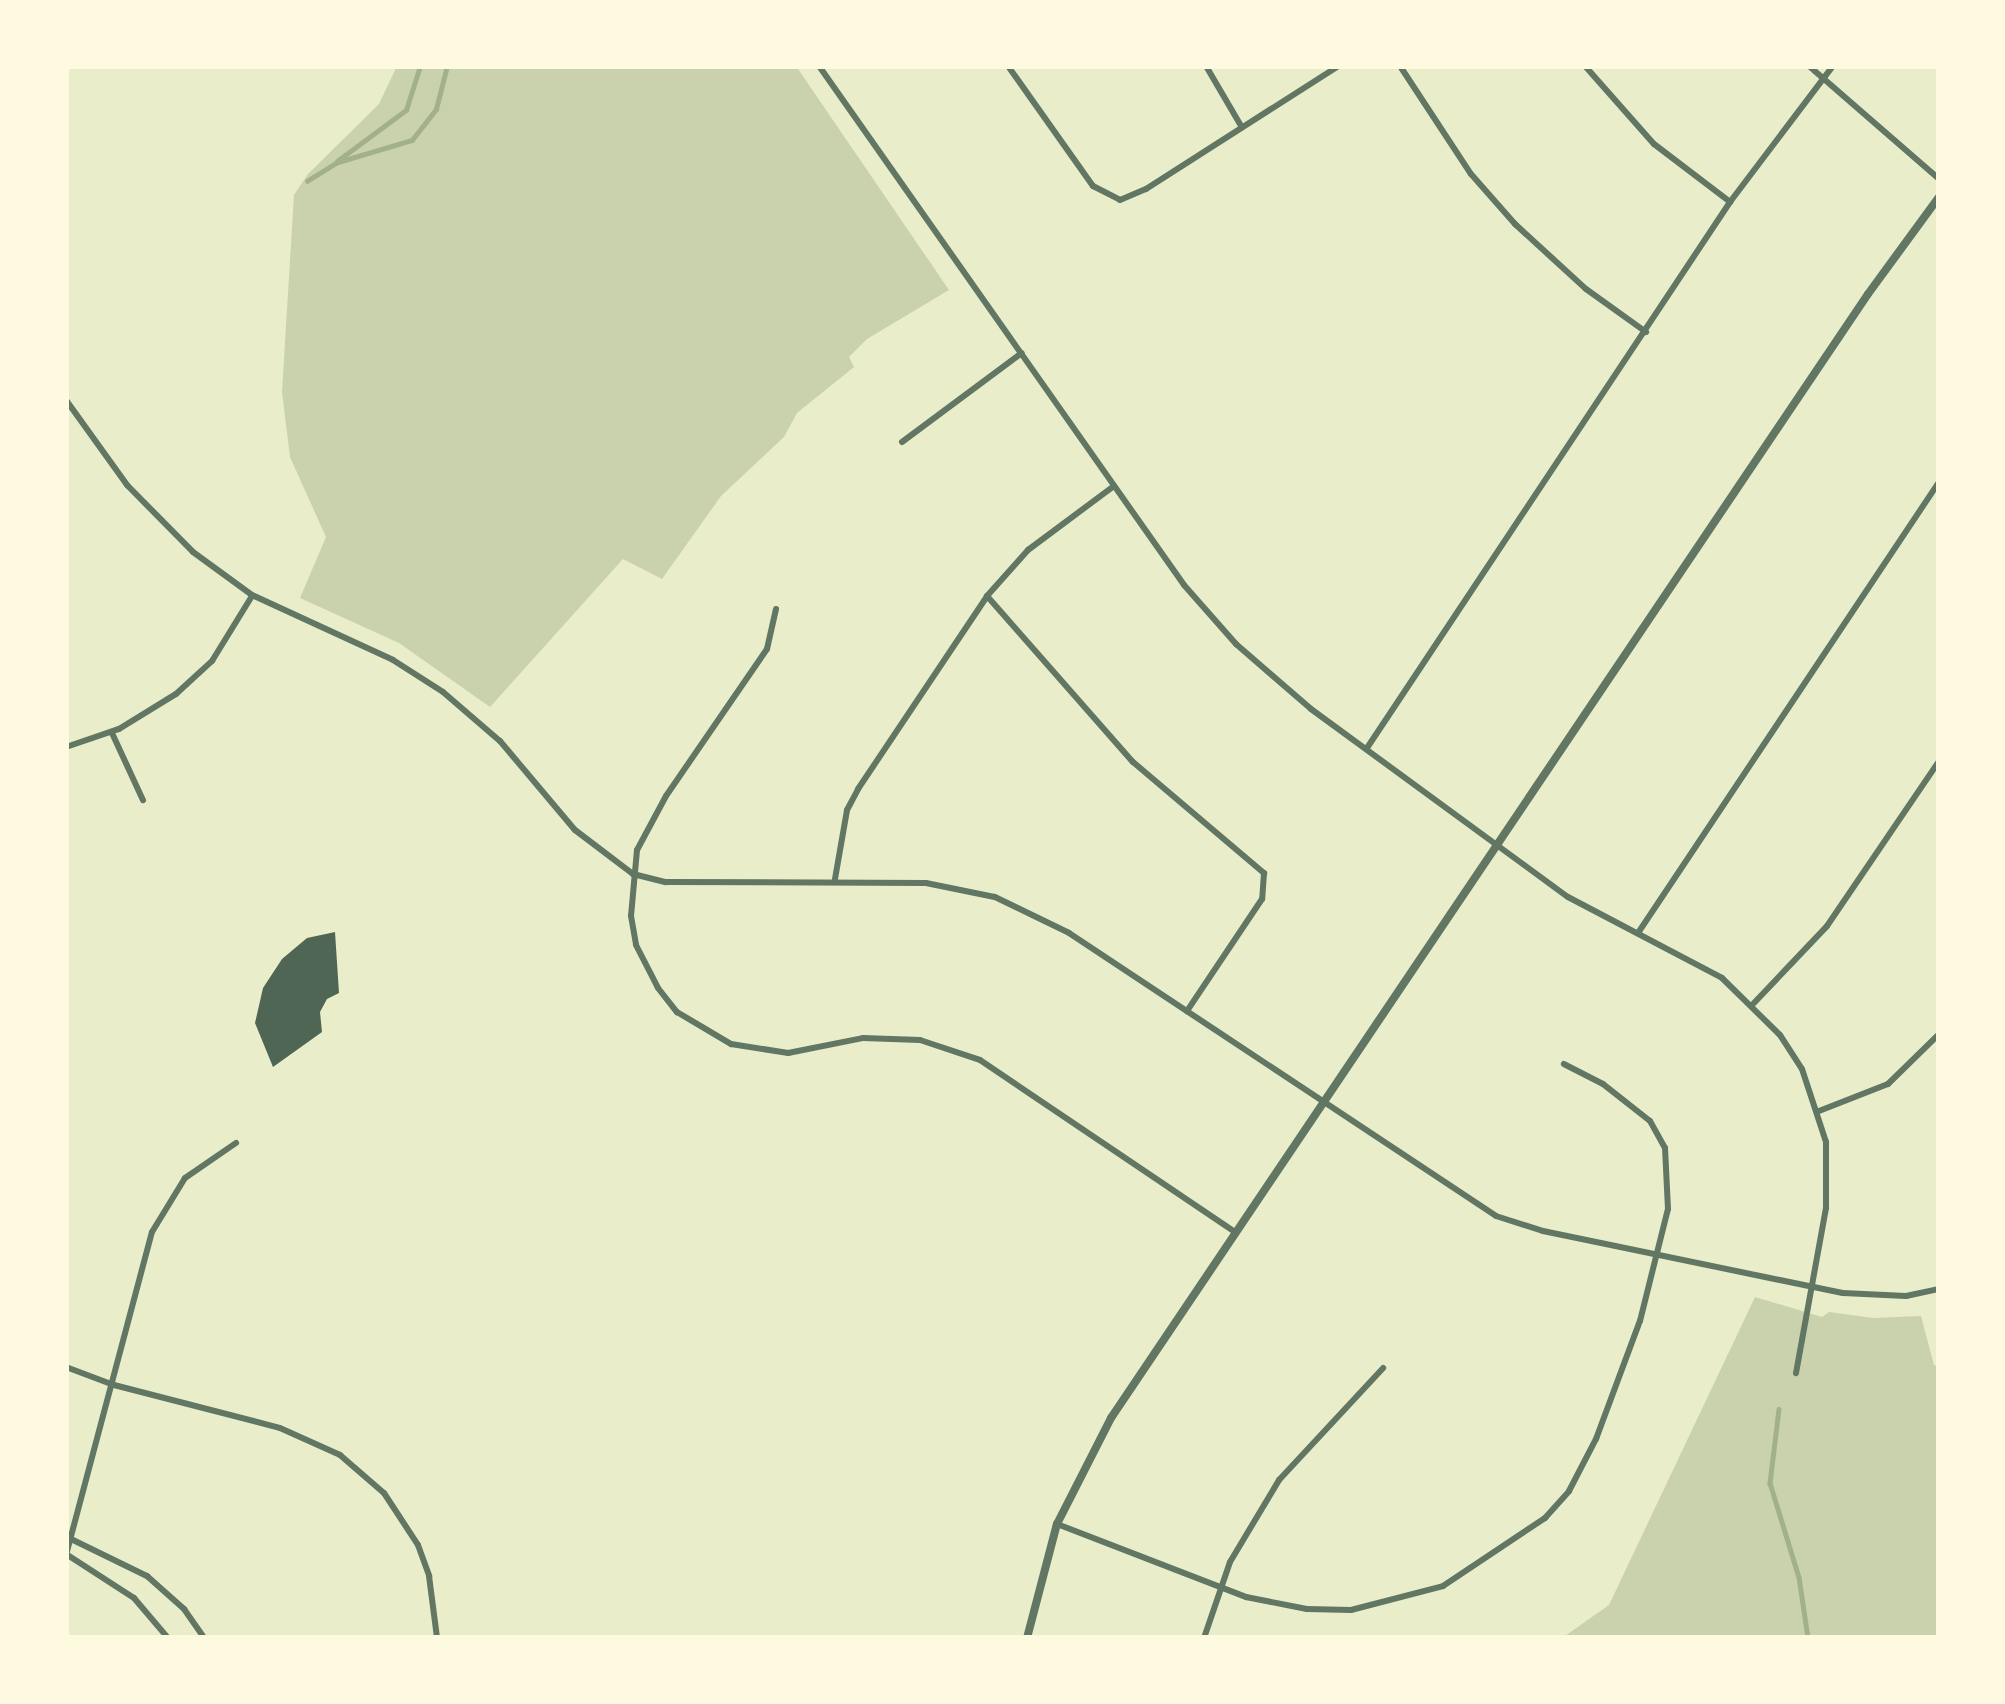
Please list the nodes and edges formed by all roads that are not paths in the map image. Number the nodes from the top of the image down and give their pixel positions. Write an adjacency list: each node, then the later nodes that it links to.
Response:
1 (819, 66): 15 (street)
2 (1008, 66): 10 (street)
3 (1206, 66): 10 (street)
4 (1338, 66): 10 (street)
5 (1400, 66): 14 (street)
6 (1585, 66): 13 (street)
7 (1809, 66): 9 (street)
8 (1833, 66): 9 (street)
9 (1822, 78): 11 (street); 13 (street)
10 (1241, 126)
11 (1939, 179)
12 (1939, 197): 28 (street)
13 (1730, 202): 14 (street)
14 (1646, 332): 25 (street)
15 (1022, 353): 17 (street); 19 (street)
16 (66, 400): 20 (street)
17 (902, 442)
18 (1939, 482): 31 (street)
19 (1114, 486): 21 (street); 25 (street)
20 (252, 595): 23 (street); 29 (street)
21 (988, 596): 30 (street); 33 (street)
22 (776, 609): 29 (street)
23 (112, 732): 24 (street); 27 (street)
24 (66, 747)
25 (1367, 748): 28 (street)
26 (1939, 761): 32 (street)
27 (143, 800)
28 (1498, 846): 31 (street); 36 (street)
29 (633, 874): 30 (street); 39 (street)
30 (835, 880): 33 (street)
31 (1637, 934): 32 (street)
32 (1754, 1003): 37 (street)
33 (1187, 1011): 36 (street)
34 (1939, 1034): 37 (street)
35 (1564, 1064): 40 (street)
36 (1324, 1103): 39 (street); 40 (street)
37 (1819, 1111): 41 (street)
38 (236, 1143): 46 (street)
39 (1235, 1232): 47 (street)
40 (1658, 1256): 41 (street); 50 (street)
41 (1811, 1286): 42 (street); 45 (street)
42 (1939, 1288)
43 (66, 1367): 46 (street)
44 (1383, 1368): 50 (street)
45 (1796, 1373)
46 (114, 1385): 48 (street); 53 (street)
47 (1058, 1524): 50 (street); 54 (street)
48 (71, 1539): 49 (street); 52 (street)
49 (66, 1555): 51 (street)
50 (1220, 1587): 55 (street)
51 (167, 1638)
52 (204, 1638)
53 (436, 1638)
54 (1027, 1638)
55 (1204, 1638)

